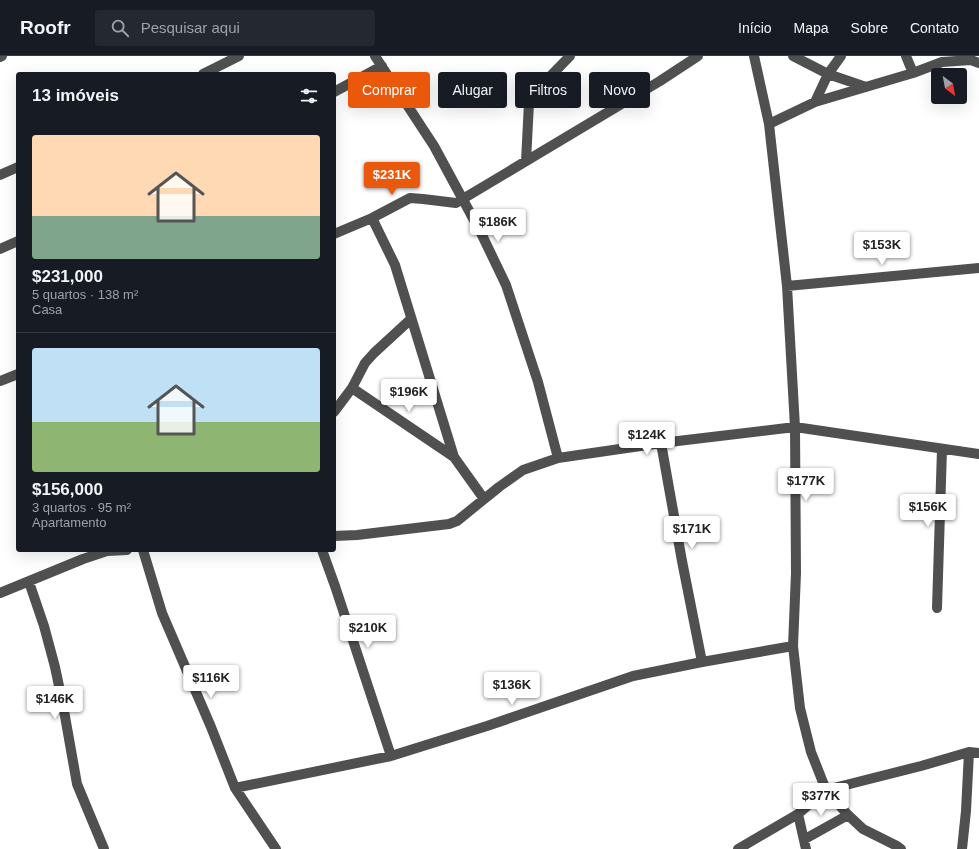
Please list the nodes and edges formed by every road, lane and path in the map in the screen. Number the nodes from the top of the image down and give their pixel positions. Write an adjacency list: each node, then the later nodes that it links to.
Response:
1 (239, 56): 11 (street)
2 (375, 56): 10 (street)
3 (570, 56): 18 (street)
4 (698, 56): 18 (street)
5 (754, 56): 17 (street)
6 (793, 56): 13 (street)
7 (841, 56): 13 (street)
8 (906, 56): 12 (street)
9 (979, 63): 12 (street)
10 (382, 66): 15 (street); 21 (street)
11 (207, 72)
12 (913, 73): 14 (street)
13 (828, 74): 14 (street); 16 (street)
14 (866, 87): 16 (street)
15 (336, 91)
16 (815, 102): 17 (street)
17 (768, 124): 27 (street)
18 (526, 161): 21 (street)
19 (16, 168): 20 (street)
20 (0, 175)
21 (463, 199): 22 (street); 38 (street)
22 (372, 218): 23 (street); 28 (street)
23 (336, 233)
24 (16, 242): 25 (street)
25 (0, 248)
26 (979, 268): 27 (street)
27 (787, 286): 33 (street)
28 (411, 319): 31 (street); 37 (street)
29 (16, 375): 30 (street)
30 (0, 381)
31 (352, 388): 32 (street); 37 (street)
32 (336, 409)
33 (795, 427): 34 (street); 35 (street); 47 (street)
34 (661, 442): 38 (street); 48 (street)
35 (942, 449): 36 (street); 46 (street)
36 (979, 454)
37 (454, 457): 39 (street)
38 (558, 458): 39 (street)
39 (484, 499): 40 (street)
40 (336, 536)
41 (107, 552): 44 (street)
42 (144, 552): 51 (street)
43 (323, 552): 50 (street)
44 (28, 582): 45 (street); 56 (street)
45 (0, 592)
46 (937, 608)
47 (794, 646): 48 (street); 52 (street)
48 (702, 662): 50 (street)
49 (974, 752): 52 (street); 61 (street)
50 (391, 756): 51 (street)
51 (235, 788): 57 (street)
52 (826, 790): 53 (street); 54 (street)
53 (798, 814): 55 (street); 58 (street)
54 (848, 815): 55 (street); 60 (street)
55 (805, 839): 59 (street)
56 (104, 849)
57 (276, 849)
58 (738, 849)
59 (806, 849)
60 (901, 849)
61 (962, 849)

